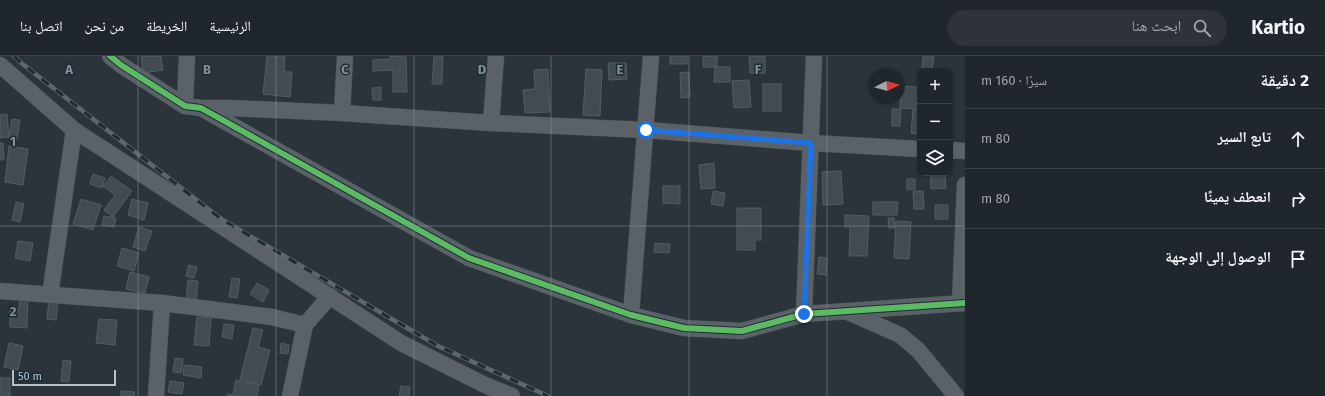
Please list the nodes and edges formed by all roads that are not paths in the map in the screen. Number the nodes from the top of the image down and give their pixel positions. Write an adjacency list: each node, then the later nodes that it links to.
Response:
1 (110, 56): 8 (street)
2 (187, 56): 8 (street)
3 (345, 56): 9 (street)
4 (496, 56): 10 (street)
5 (651, 56): 12 (street)
6 (814, 56): 13 (street)
7 (0, 65): 11 (street)
8 (193, 107): 9 (street); 25 (street)
9 (342, 113): 10 (street)
10 (491, 123): 12 (street)
11 (74, 130): 19 (street); 20 (street)
12 (646, 130): 13 (street); 25 (street)
13 (811, 143): 14 (street); 24 (street)
14 (917, 148)
15 (953, 150): 16 (street)
16 (965, 151)
17 (965, 185): 22 (street)
18 (0, 291): 19 (street)
19 (50, 295): 21 (street)
20 (330, 296): 26 (street); 27 (street)
21 (162, 303): 26 (street); 28 (street)
22 (962, 303): 23 (street)
23 (844, 311): 24 (street); 31 (street)
24 (804, 314): 25 (street)
25 (631, 315)
26 (305, 325): 29 (street)
27 (484, 390): 30 (street)
28 (156, 396)
29 (290, 396)
30 (512, 396)
31 (956, 396)

